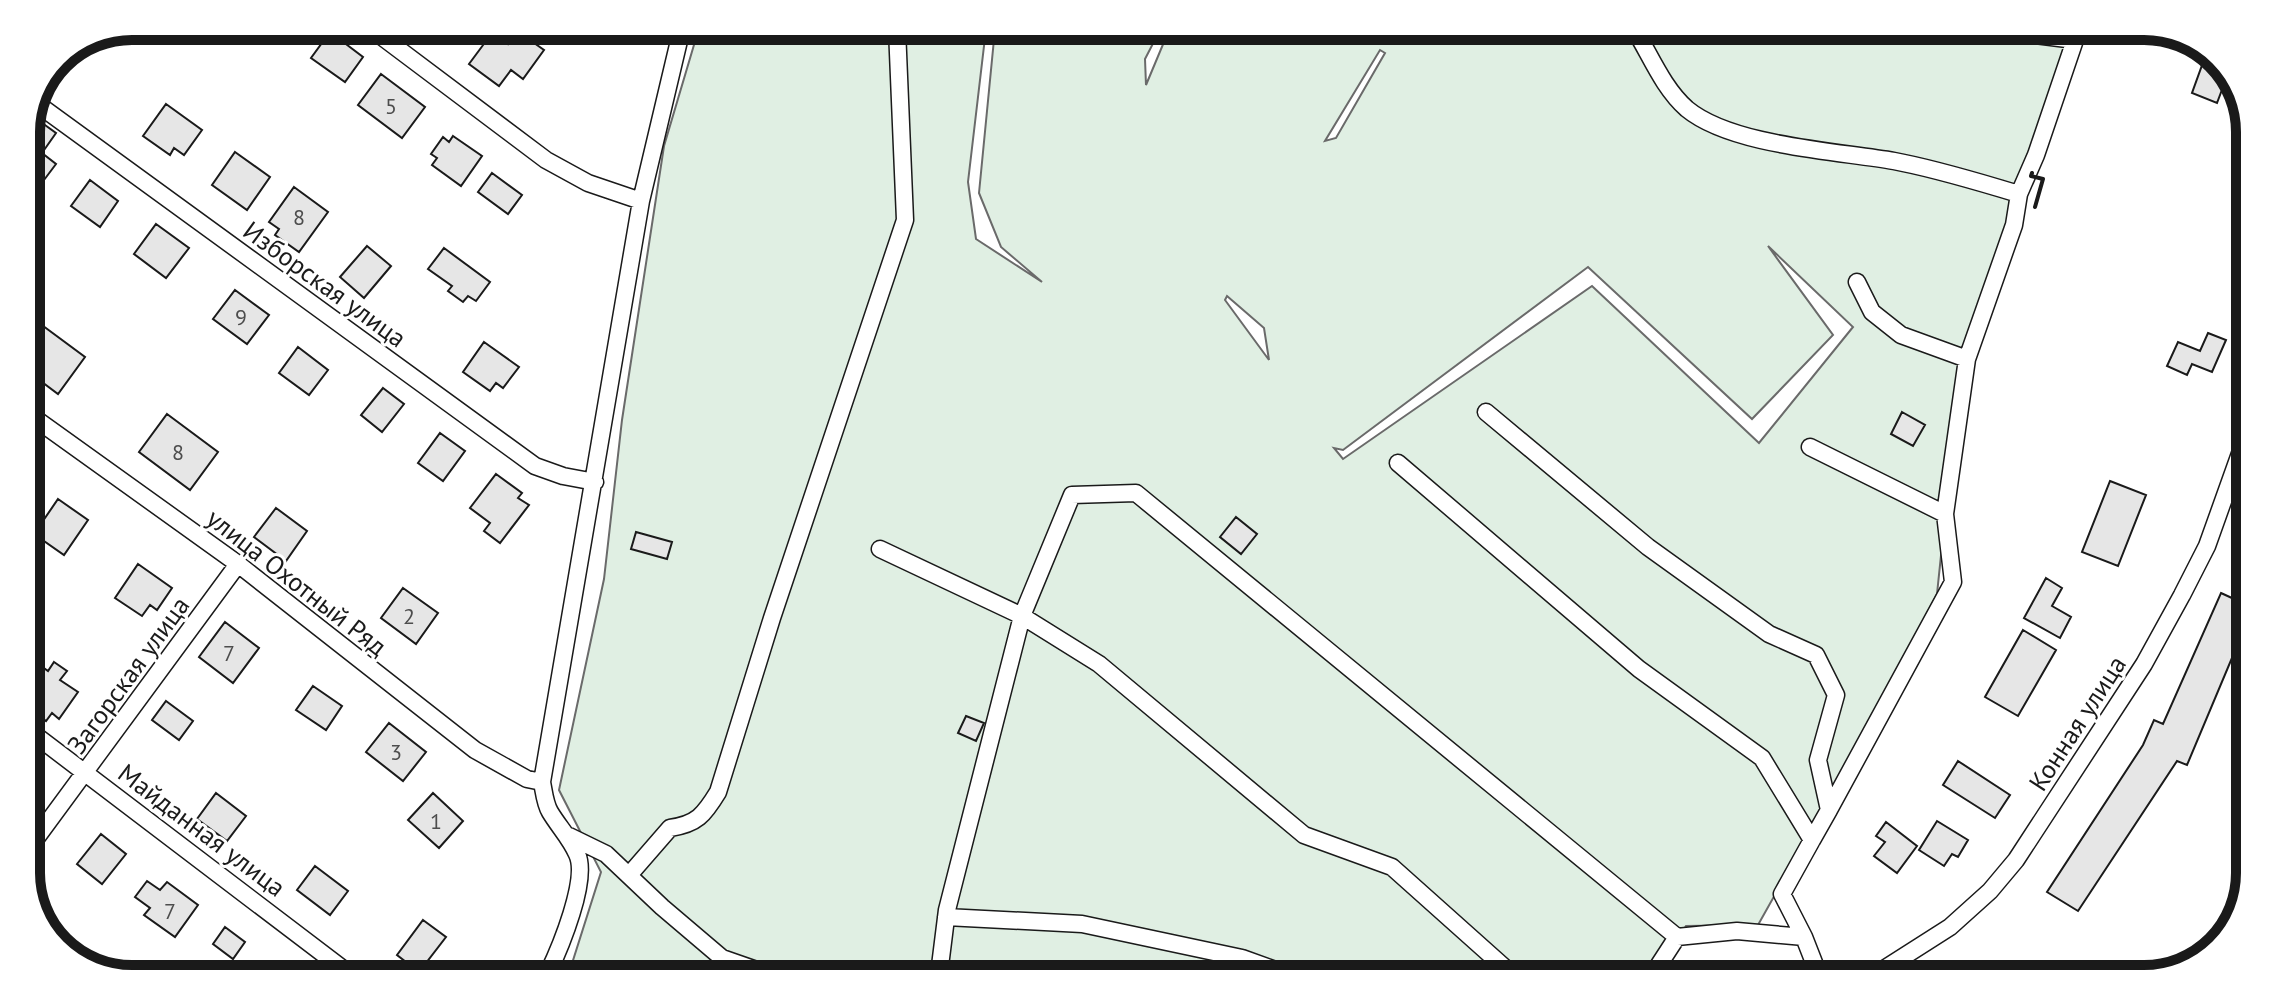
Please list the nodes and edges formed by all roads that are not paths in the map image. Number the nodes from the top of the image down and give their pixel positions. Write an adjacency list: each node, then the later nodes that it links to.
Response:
1 (386, 40): 8 (street)
2 (679, 40): 8 (street)
3 (897, 40): 28 (street)
4 (1641, 40): 7 (street)
5 (2079, 40): 7 (street)
6 (43, 108): 16 (street, Изборская улица)
7 (2019, 194): 10 (street)
8 (641, 201): 16 (street)
9 (1857, 282): 10 (street)
10 (1967, 359): 17 (street)
11 (1486, 412): 24 (street)
12 (40, 422): 19 (street, улица Охотный Ряд)
13 (1810, 447): 17 (street)
14 (1398, 463): 27 (street)
15 (2236, 465): 40 (street, Конная улица)
16 (595, 482): 23 (street)
17 (1945, 514): 24 (street)
18 (880, 549): 20 (street)
19 (238, 564): 22 (street, Загорская улица); 23 (street, улица Охотный Ряд)
20 (1022, 616): 29 (street); 30 (street); 37 (street)
21 (40, 738): 22 (street, Майданная улица)
22 (86, 772): 25 (street, Загорская улица); 32 (street, Майданная улица)
23 (542, 782): 26 (street)
24 (1829, 810): 27 (street)
25 (40, 833)
26 (569, 836): 28 (street); 33 (street)
27 (1812, 840): 31 (street)
28 (630, 874): 34 (street)
29 (946, 917): 35 (street); 36 (street)
30 (1677, 937): 31 (street); 38 (street)
31 (1804, 937): 39 (street)
32 (338, 965)
33 (552, 965)
34 (741, 965)
35 (940, 965)
36 (1261, 965)
37 (1502, 965)
38 (1659, 965)
39 (1815, 965)
40 (1890, 965)

